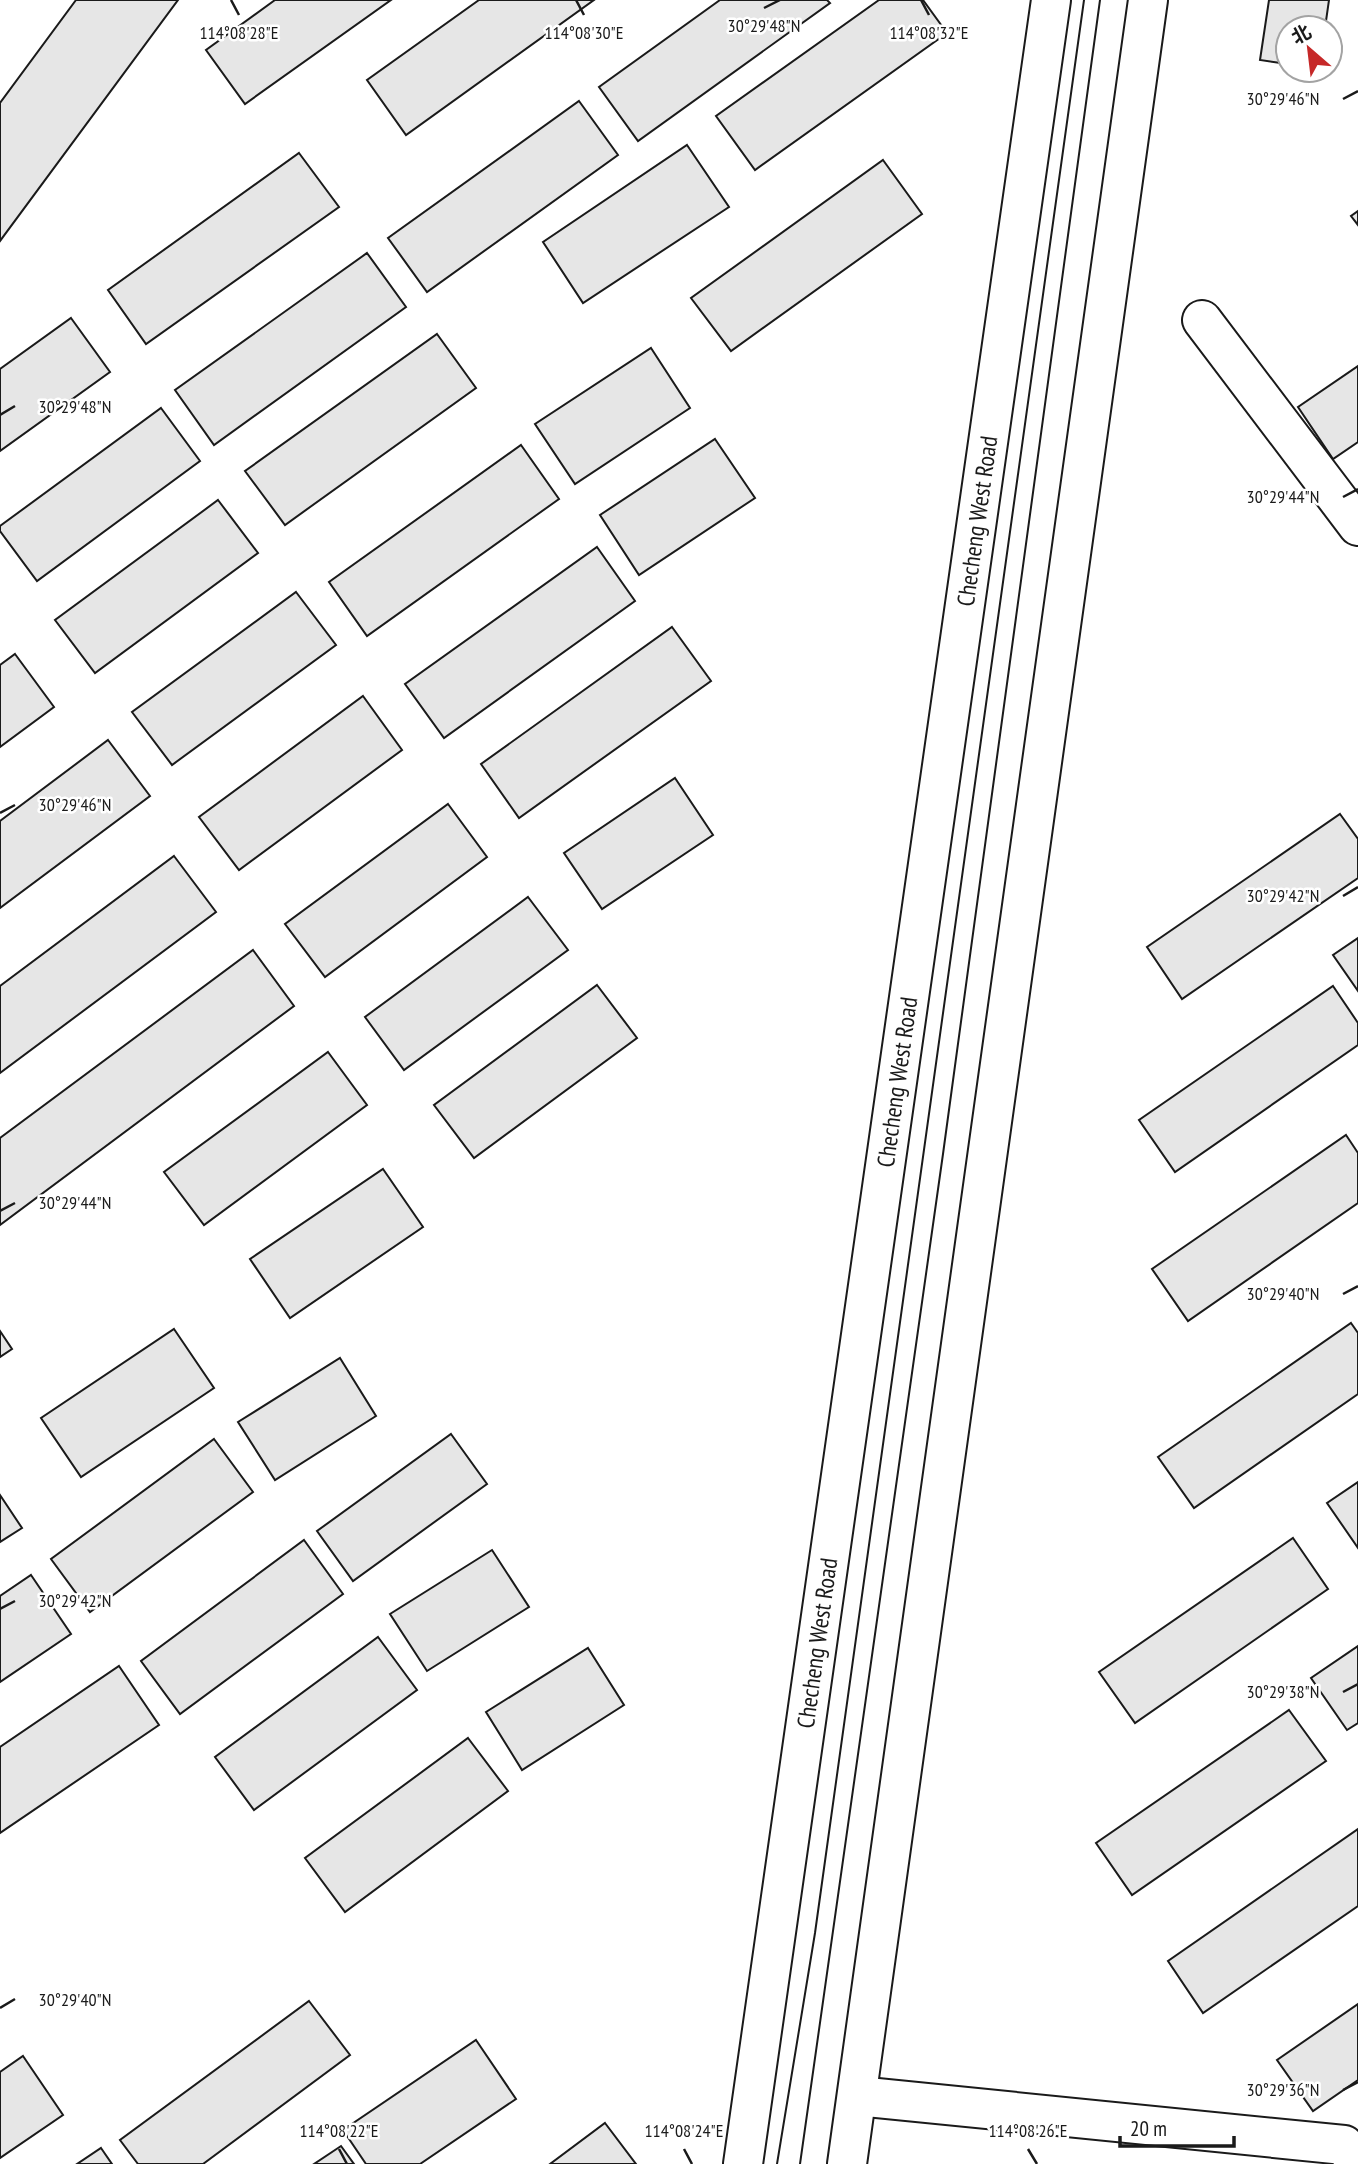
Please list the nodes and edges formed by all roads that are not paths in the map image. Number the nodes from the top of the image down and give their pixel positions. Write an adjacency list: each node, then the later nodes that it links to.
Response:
1 (1051, 0): 7 (main road, Checheng West Road)
2 (1148, 0): 5 (main road)
3 (1202, 320): 4 (main road)
4 (1358, 526)
5 (857, 2096): 6 (main road); 8 (main road)
6 (1353, 2148)
7 (743, 2164)
8 (847, 2164)

